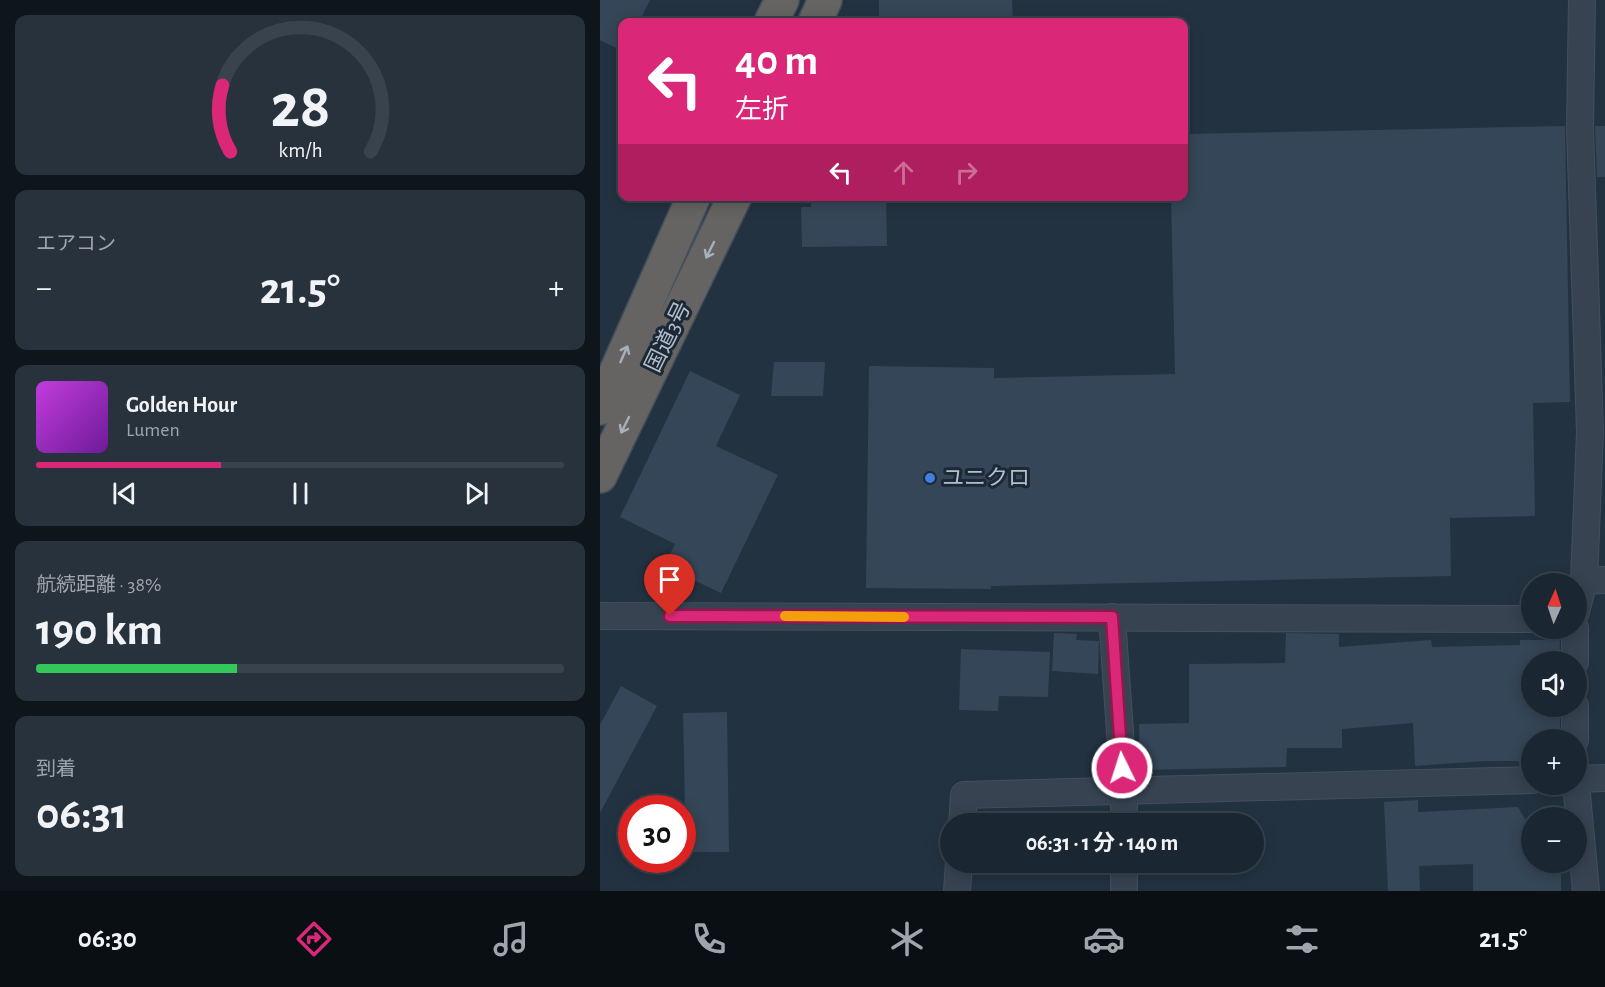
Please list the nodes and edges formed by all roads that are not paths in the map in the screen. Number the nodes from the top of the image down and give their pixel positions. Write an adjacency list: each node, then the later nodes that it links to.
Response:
1 (782, 0): 4 (highway)
2 (825, 0): 5 (highway)
3 (1582, 0): 9 (street)
4 (773, 18)
5 (817, 18)
6 (692, 201): 8 (highway, 国道3号, one-way to 6)
7 (733, 201): 10 (highway, 国道3号, one-way to 10)
8 (600, 408)
9 (1598, 432): 11 (street)
10 (600, 476)
11 (1594, 580)
12 (600, 616): 13 (street)
13 (1112, 617): 14 (street); 18 (street)
14 (1521, 619)
15 (1605, 778): 16 (street)
16 (1587, 779)
17 (1521, 780): 18 (street)
18 (1124, 790): 20 (street); 21 (street)
19 (1577, 795): 26 (street)
20 (963, 813)
21 (1124, 813)
22 (958, 873): 24 (street)
23 (1124, 873): 25 (street)
24 (957, 891)
25 (1124, 891)
26 (1586, 891)

